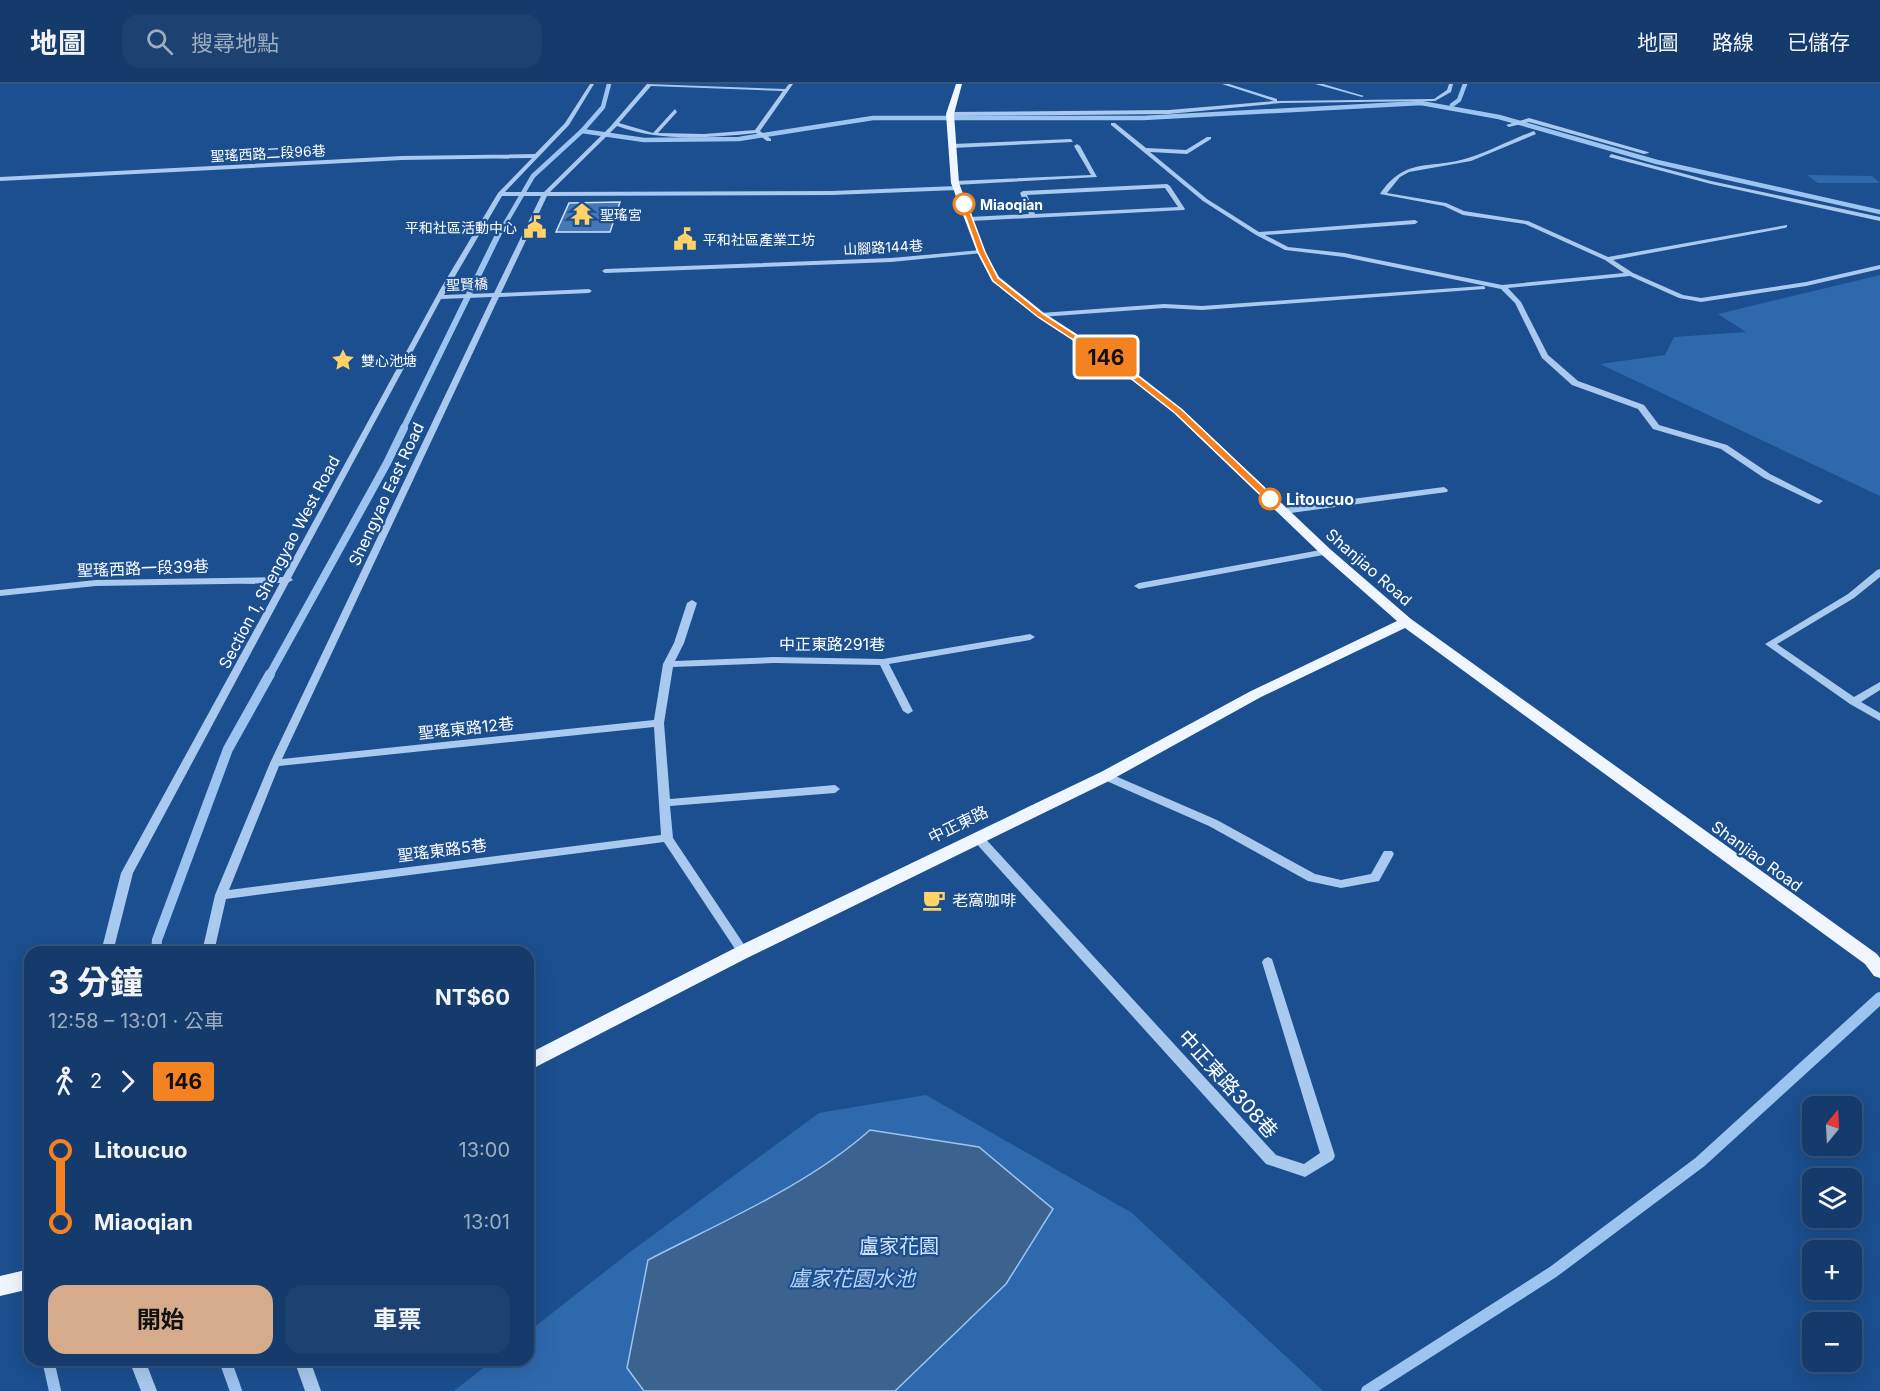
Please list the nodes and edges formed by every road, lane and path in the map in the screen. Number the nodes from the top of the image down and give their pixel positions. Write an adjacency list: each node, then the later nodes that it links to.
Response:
1 (592, 84): 28 (street, Section 1, Shengyao West Road)
2 (650, 84): 8 (street); 17 (street, Shengyao East Road)
3 (791, 84): 8 (street)
4 (958, 84): 14 (main road, Shanjiao Road)
5 (1224, 84): 11 (street)
6 (1317, 84): 9 (street)
7 (1451, 84): 10 (street)
8 (786, 90): 18 (street)
9 (1374, 100): 10 (street); 11 (street)
10 (1435, 100): 12 (street)
11 (1281, 102): 14 (street)
12 (1432, 108)
13 (675, 111): 20 (street)
14 (950, 118): 24 (main road, Shanjiao Road)
15 (1113, 124): 26 (street)
16 (1509, 125): 27 (street)
17 (614, 126): 20 (street); 33 (street, Shengyao East Road)
18 (757, 131): 20 (street); 22 (street)
19 (1534, 133): 41 (street)
20 (654, 135)
21 (1209, 138): 26 (street)
22 (770, 140)
23 (1071, 141): 24 (street)
24 (953, 146): 31 (main road, Shanjiao Road)
25 (1077, 146): 31 (street)
26 (1145, 150): 39 (street)
27 (1646, 153)
28 (537, 156): 30 (street, 聖瑤西路二段96巷); 32 (street, Section 1, Shengyao West Road)
29 (1611, 156): 36 (street)
30 (0, 179)
31 (956, 186): 33 (street); 35 (main road, Shanjiao Road)
32 (500, 194): 33 (street); 48 (street, Section 1, Shengyao West Road)
33 (541, 195): 47 (street, Shengyao East Road)
34 (1032, 215): 34 (street); 35 (street)
35 (970, 219): 40 (main road, Shanjiao Road)
36 (1880, 219)
37 (1415, 222): 39 (street)
38 (1785, 226): 41 (street)
39 (1258, 234): 45 (street)
40 (981, 252): 43 (street, 山腳路144巷); 49 (main road, Shanjiao Road)
41 (1607, 259): 44 (street)
42 (1880, 267): 44 (street)
43 (605, 271)
44 (1631, 274): 45 (street)
45 (1503, 287): 49 (street); 51 (street)
46 (589, 291): 47 (street, 聖賢橋)
47 (496, 295): 48 (street, 聖賢橋); 68 (street, Shengyao East Road)
48 (439, 297): 55 (street, Section 1, Shengyao West Road)
49 (1041, 315): 52 (main road, Shanjiao Road)
50 (1444, 490): 52 (street)
51 (1819, 501)
52 (1282, 511): 53 (main road, Shanjiao Road)
53 (1326, 552): 56 (street); 59 (main road, Shanjiao Road)
54 (1880, 572): 64 (street)
55 (288, 580): 57 (street, 聖瑤西路一段39巷); 76 (street, Section 1, Shengyao West Road)
56 (1139, 586)
57 (0, 593)
58 (692, 603): 62 (street)
59 (1406, 622): 69 (main road, 中正東路); 79 (main road, Shanjiao Road)
60 (1030, 637): 61 (street, 中正東路291巷)
61 (882, 662): 62 (street, 中正東路291巷); 65 (street)
62 (668, 664): 67 (street)
63 (1880, 686): 64 (street)
64 (1854, 702): 66 (street)
65 (908, 711)
66 (1880, 718)
67 (659, 723): 68 (street, 聖瑤東路12巷); 71 (street)
68 (275, 763): 75 (street, Shengyao East Road)
69 (1106, 776): 73 (main road, 中正東路); 74 (street)
70 (835, 789): 71 (street)
71 (665, 803): 72 (street)
72 (667, 838): 75 (street, 聖瑤東路5巷); 78 (street)
73 (978, 838): 78 (main road, 中正東路); 80 (street, 中正東路308巷)
74 (1389, 854)
75 (221, 895): 77 (street, Shengyao East Road)
76 (109, 946)
77 (209, 946)
78 (743, 952): 81 (main road, 中正東路)
79 (1877, 961)
80 (1268, 962)
81 (534, 1060)
82 (24, 1280): 83 (main road)
83 (0, 1286)
84 (139, 1366): 86 (street)
85 (304, 1366): 87 (street)
86 (149, 1391)
87 (313, 1391)

